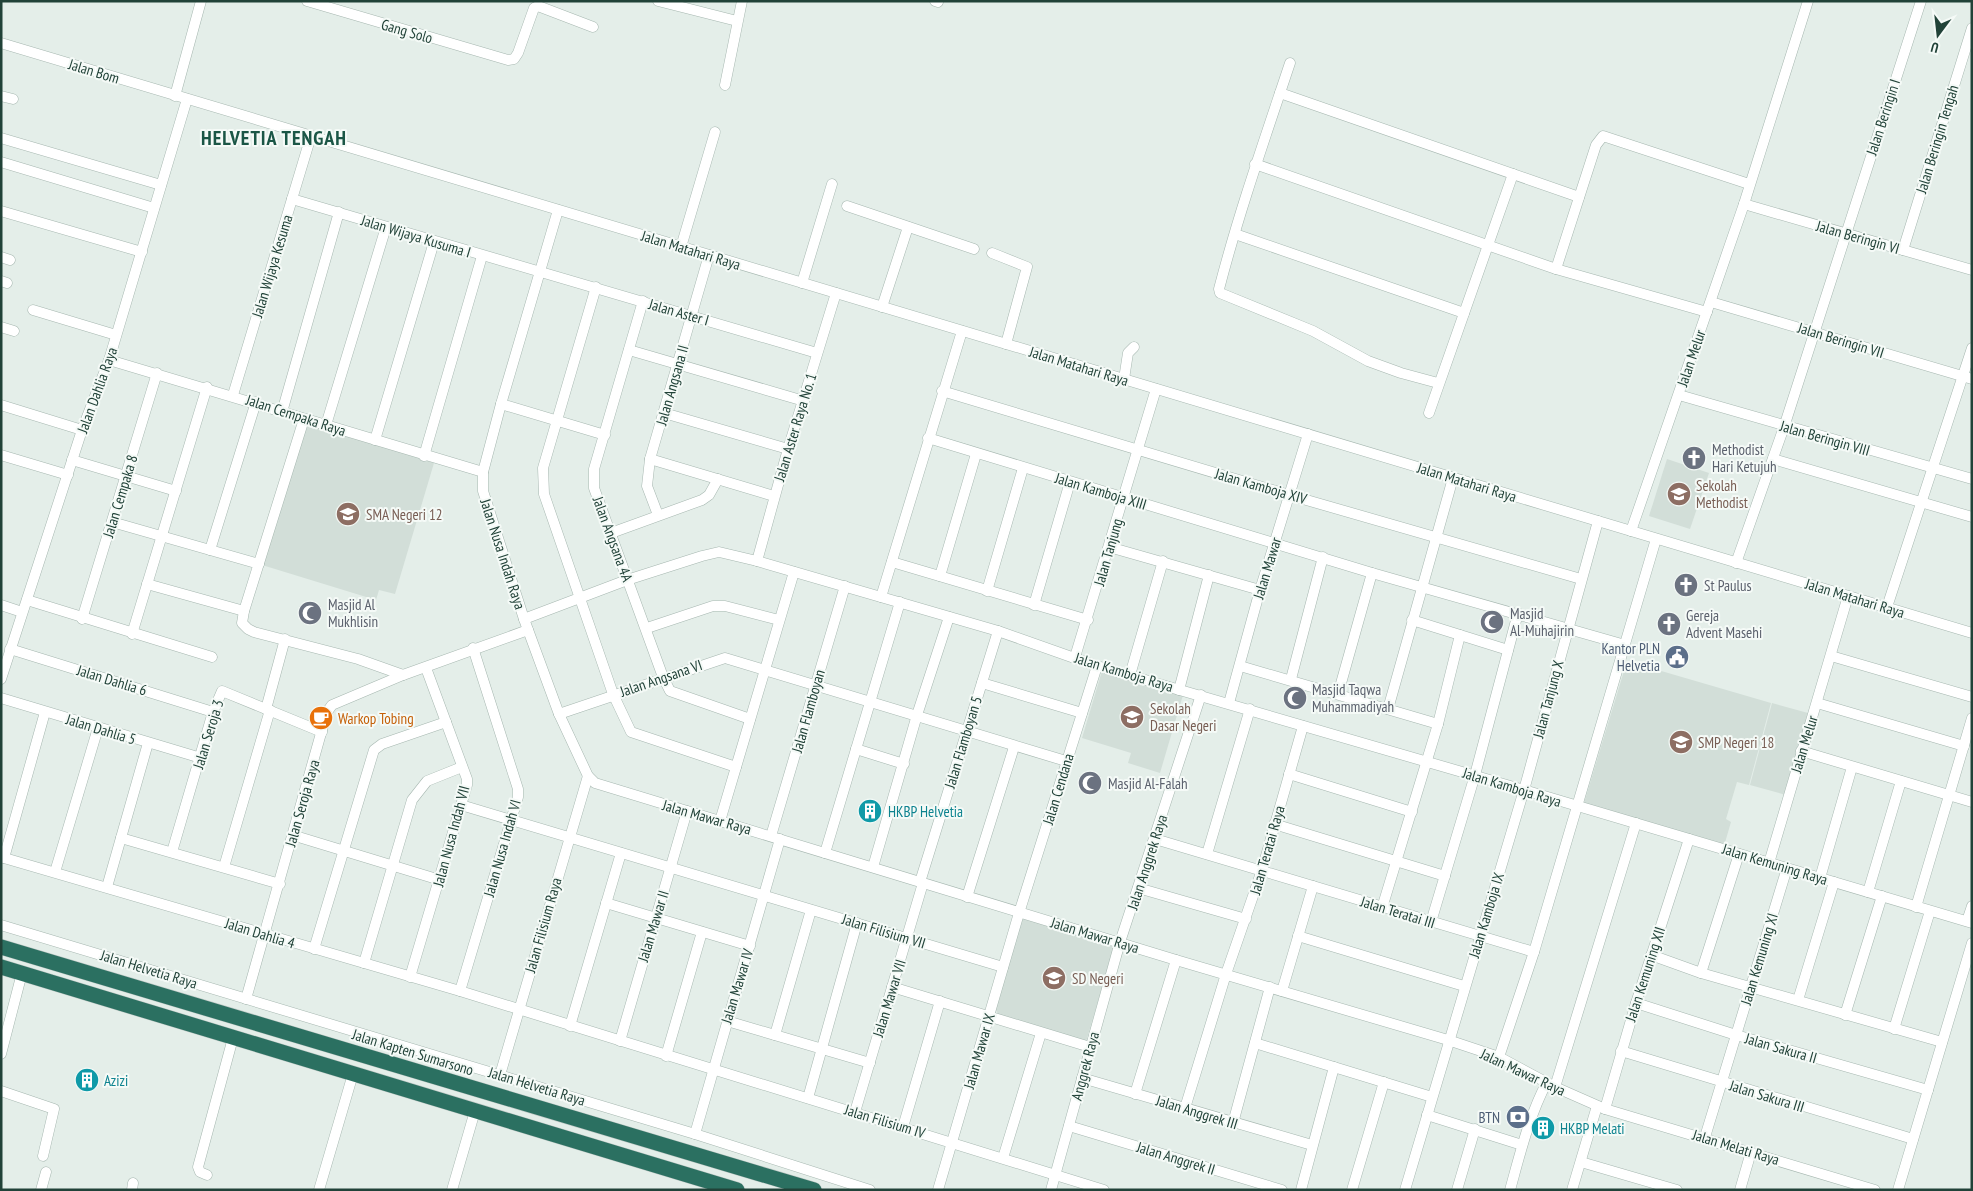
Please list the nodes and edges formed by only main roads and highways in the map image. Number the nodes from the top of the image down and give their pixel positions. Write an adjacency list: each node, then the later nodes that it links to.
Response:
1 (1, 947): 3 (highway, Jalan Kapten Sumarsono)
2 (1, 967): 4 (highway)
3 (584, 1121): 4 (highway); 6 (highway, Jalan Kapten Sumarsono)
4 (578, 1142): 5 (highway)
5 (737, 1190)
6 (814, 1190)

